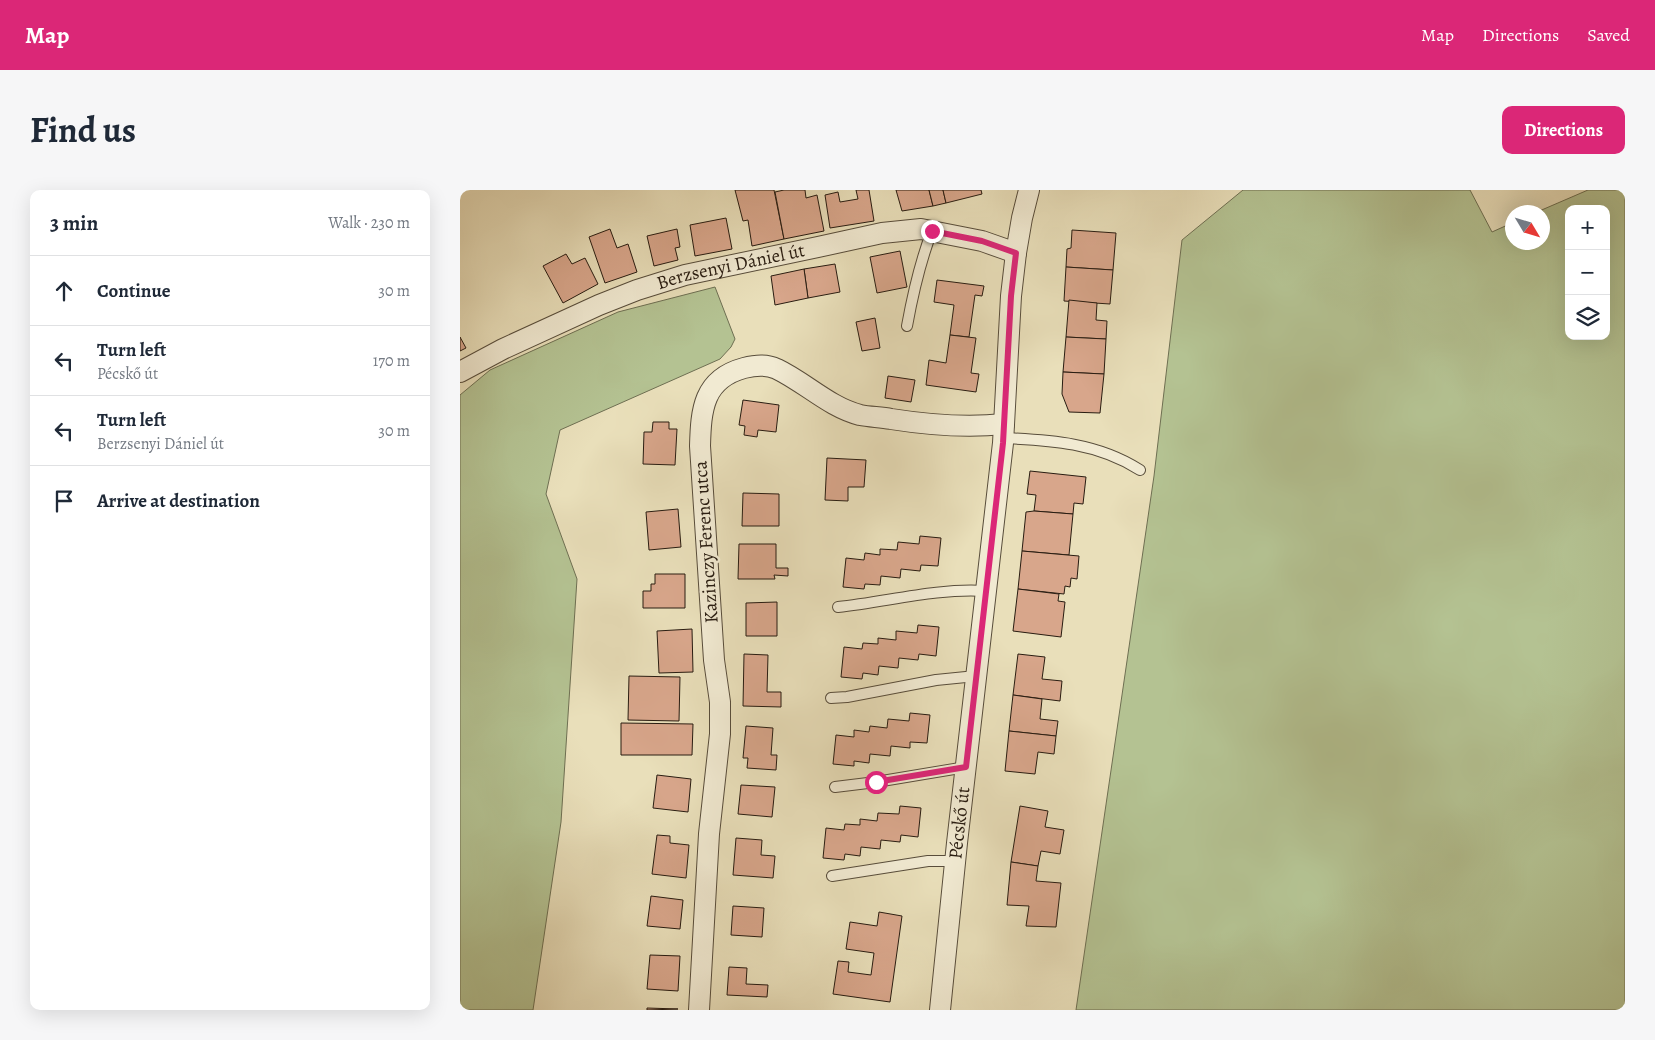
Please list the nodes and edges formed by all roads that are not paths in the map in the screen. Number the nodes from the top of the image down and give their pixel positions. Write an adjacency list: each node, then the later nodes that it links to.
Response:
1 (1029, 190): 3 (street, Pécskő út)
2 (932, 231): 3 (street, Berzsenyi Dániel út); 4 (lane); 5 (street, Berzsenyi Dániel út)
3 (1016, 253): 6 (street, Pécskő út)
4 (907, 326)
5 (460, 372)
6 (1004, 431): 7 (lane); 8 (street, Pécskő út); 16 (street, Kazinczy Ferenc utca)
7 (1140, 470)
8 (985, 591): 9 (lane); 10 (street, Pécskő út)
9 (838, 607)
10 (976, 676): 11 (lane); 12 (street, Pécskő út)
11 (831, 698)
12 (966, 767): 13 (lane); 14 (street, Pécskő út)
13 (835, 787)
14 (955, 861): 15 (lane); 17 (street, Pécskő út)
15 (832, 876)
16 (699, 1010)
17 (940, 1010)

